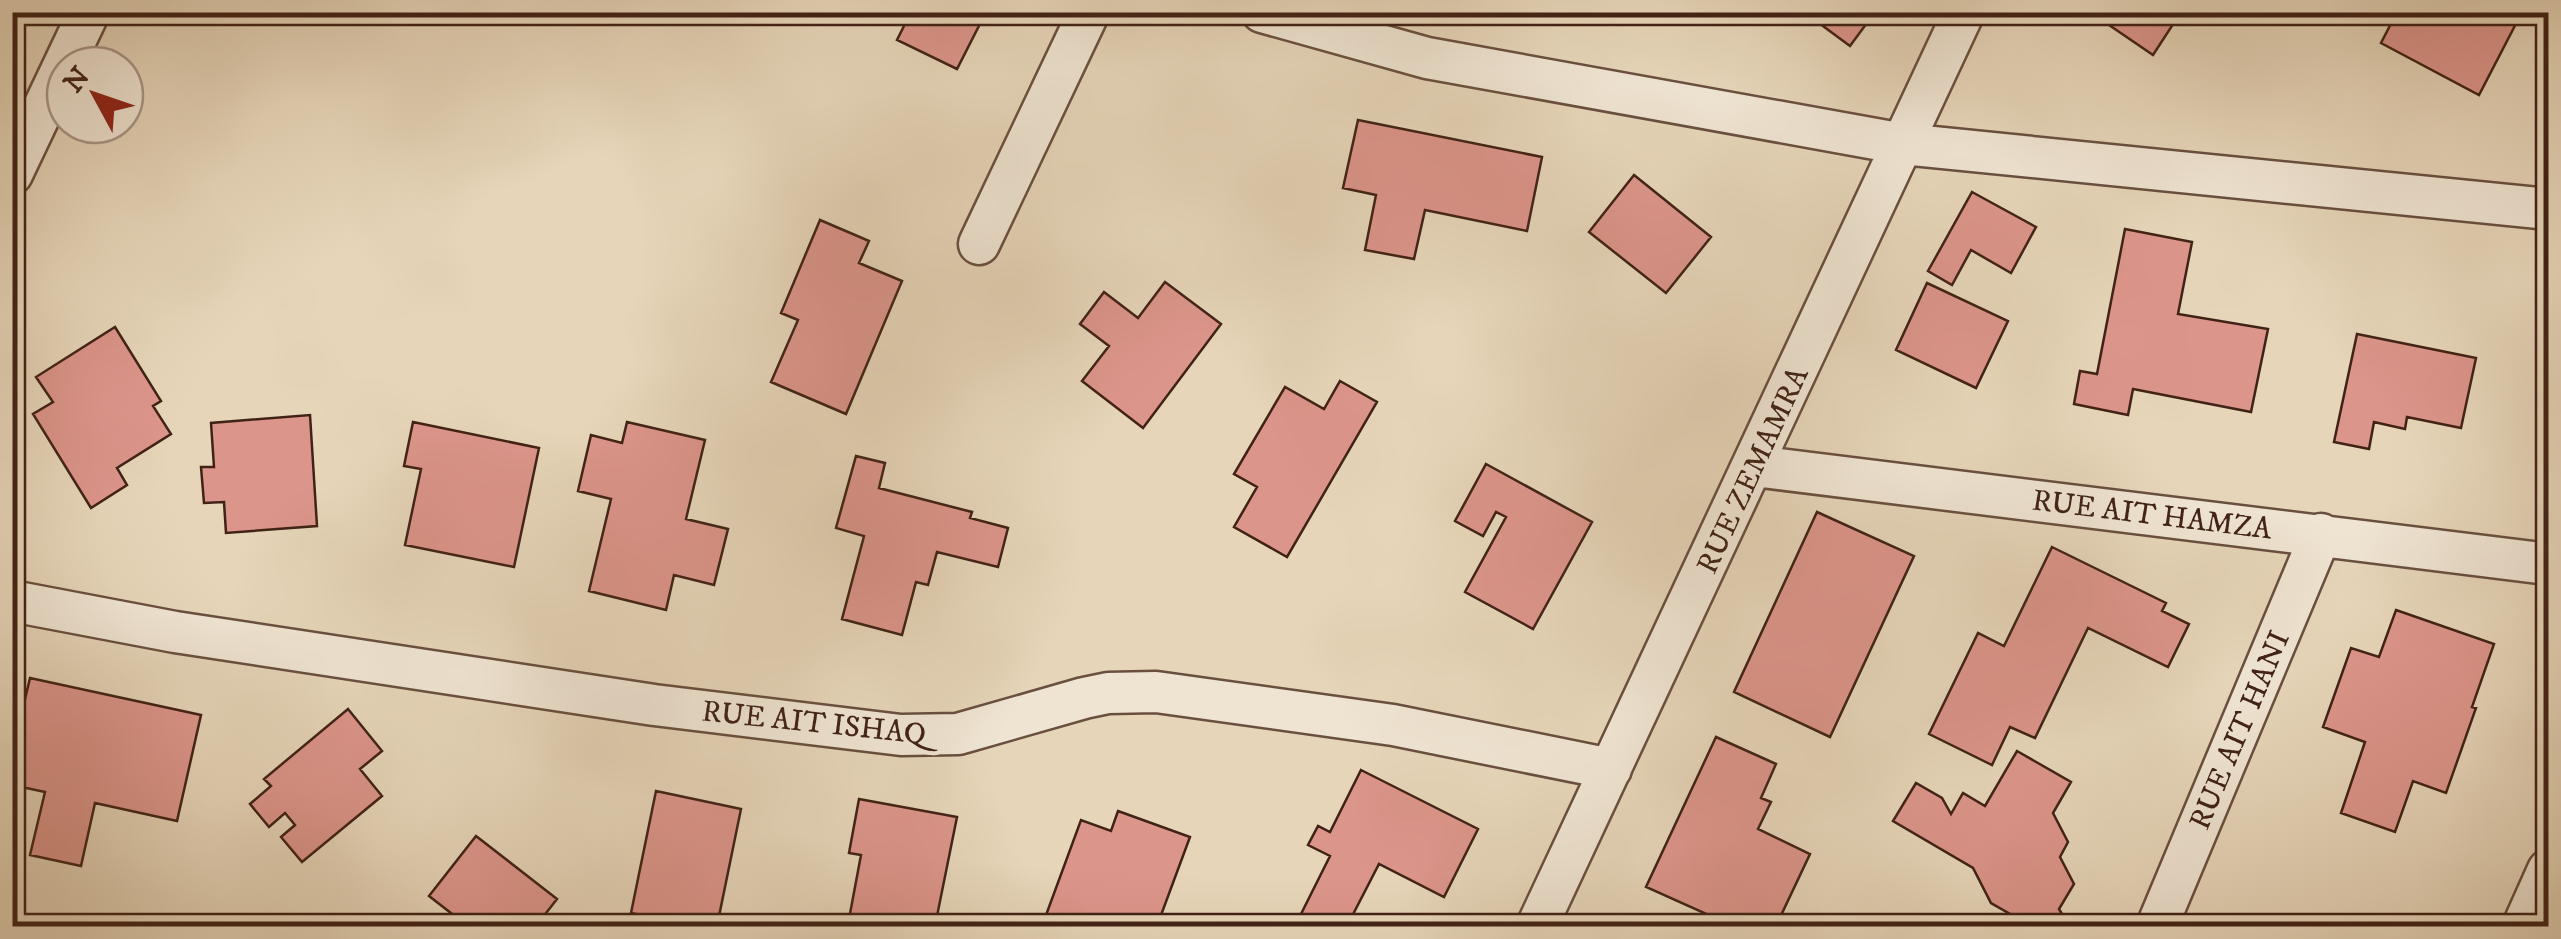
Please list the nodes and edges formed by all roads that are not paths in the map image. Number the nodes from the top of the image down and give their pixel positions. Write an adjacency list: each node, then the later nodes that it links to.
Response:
1 (89, 12): 6 (street)
2 (1088, 12): 8 (street)
3 (1262, 12): 5 (street)
4 (1964, 12): 5 (street, RUE ZEMAMRA)
5 (1903, 144): 7 (street); 9 (street, RUE ZEMAMRA)
6 (12, 174)
7 (2548, 209)
8 (979, 244)
9 (1754, 466): 10 (street, RUE AIT HAMZA); 13 (street, RUE ZEMAMRA)
10 (2321, 534): 11 (street, RUE AIT HAMZA); 16 (street, RUE AIT HANI)
11 (2548, 564)
12 (12, 601): 13 (street, RUE AIT ISHAQ)
13 (1612, 770): 15 (street, RUE ZEMAMRA)
14 (2548, 870): 17 (street)
15 (1537, 926)
16 (2157, 926)
17 (2523, 926)

